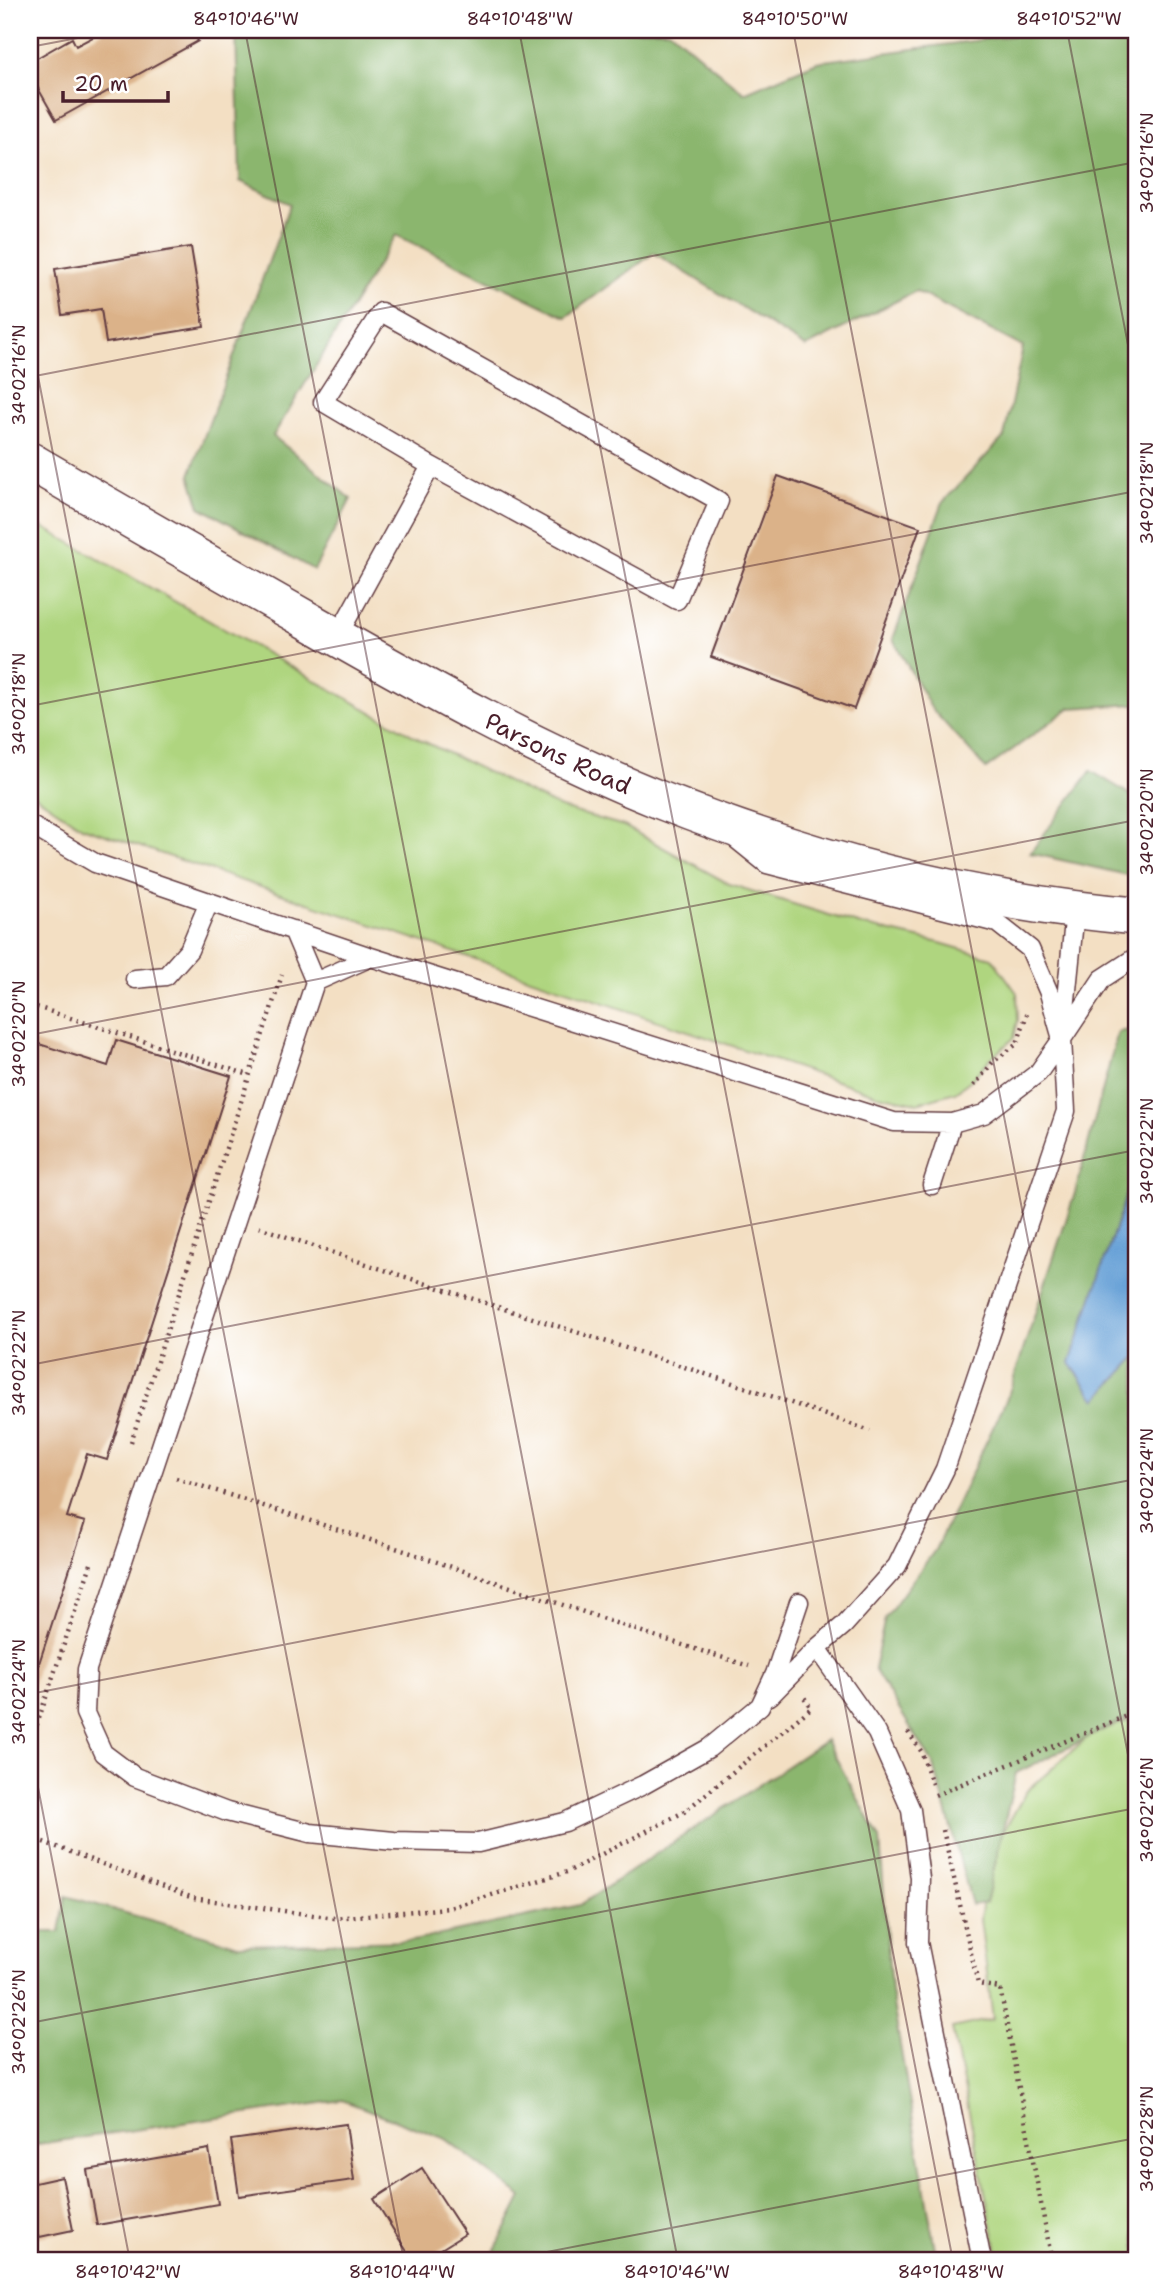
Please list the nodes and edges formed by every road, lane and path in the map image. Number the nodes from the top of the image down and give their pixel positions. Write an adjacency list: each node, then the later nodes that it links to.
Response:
1 (30, 461): 3 (street, Parsons Road)
2 (431, 466): 2 (lane); 3 (lane)
3 (337, 637): 4 (street, Parsons Road)
4 (708, 816): 7 (street, Parsons Road); 15 (lane)
5 (30, 825): 6 (lane)
6 (209, 902): 9 (lane); 12 (lane)
7 (1076, 911): 8 (street, Parsons Road); 15 (lane)
8 (1136, 916)
9 (293, 930): 10 (lane); 13 (lane)
10 (371, 957): 13 (lane); 17 (lane)
11 (1136, 957): 15 (lane)
12 (135, 979)
13 (315, 982): 20 (lane)
14 (30, 1004): 16 (path)
15 (1062, 1039): 17 (lane); 24 (lane)
16 (249, 1075)
17 (952, 1123): 18 (lane)
18 (932, 1185)
19 (204, 1211): 20 (path)
20 (236, 1219): 21 (path); 22 (lane)
21 (870, 1431)
22 (153, 1471): 25 (path); 25 (lane)
23 (799, 1602): 25 (lane)
24 (817, 1648): 25 (lane); 32 (lane)
25 (783, 1674): 31 (path)
26 (1136, 1712): 28 (path)
27 (905, 1728): 28 (path)
28 (935, 1795): 29 (path)
29 (938, 1808)
30 (941, 1822): 33 (path)
31 (30, 1837)
32 (982, 2261)
33 (1052, 2261)

